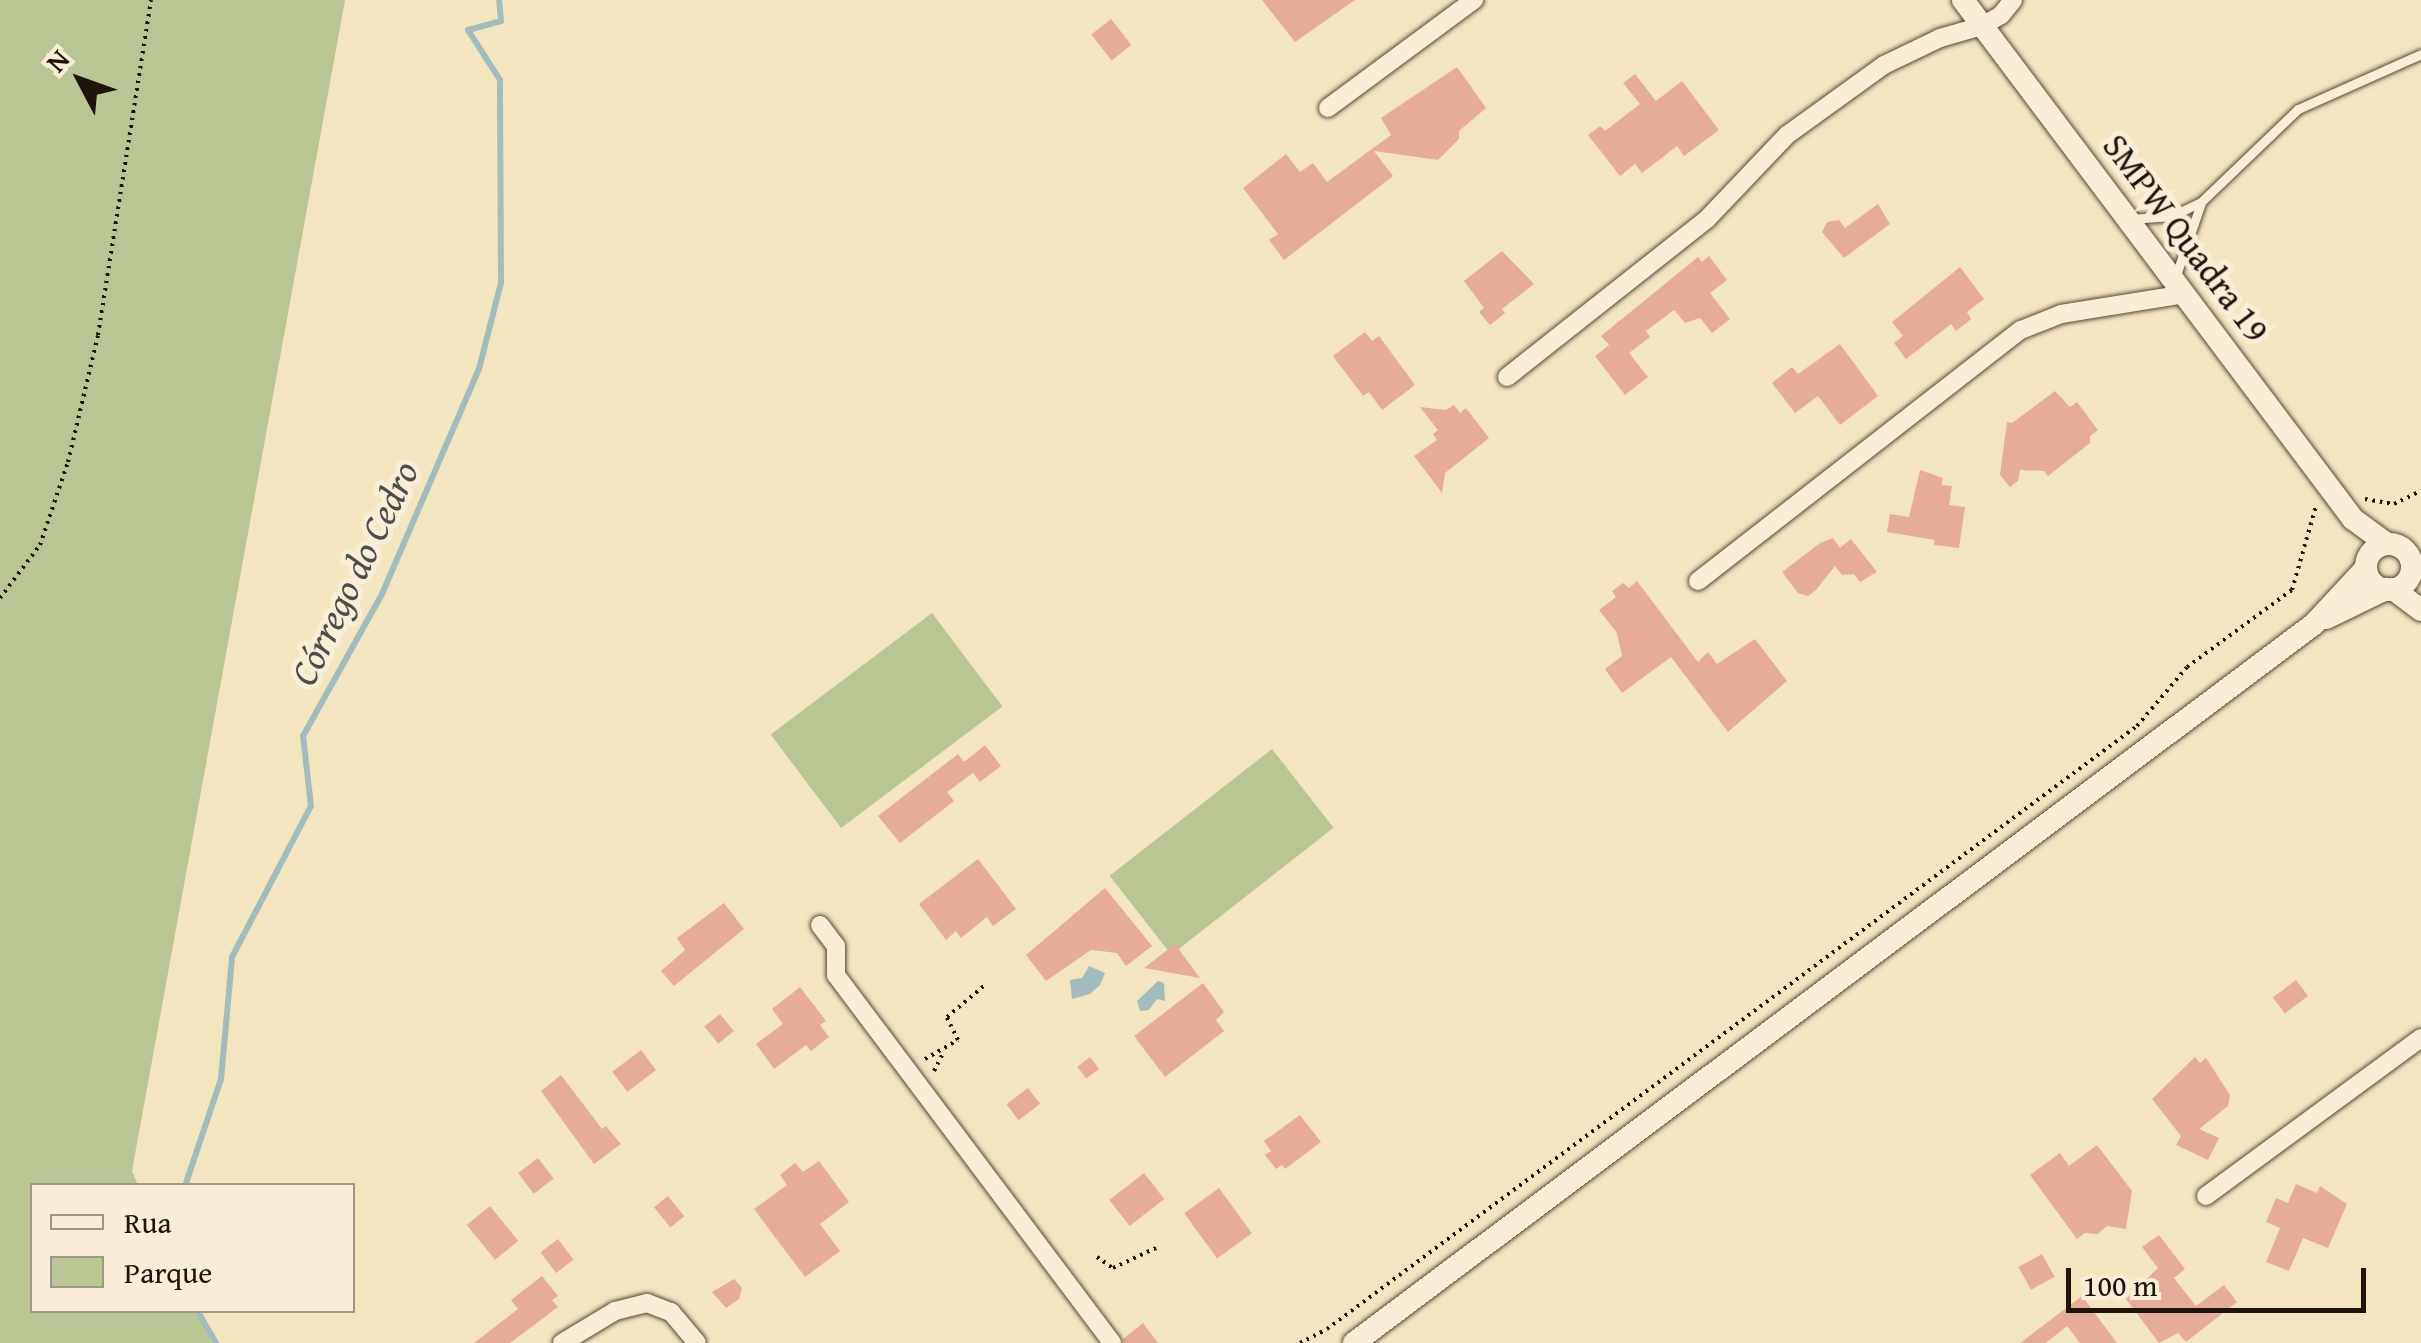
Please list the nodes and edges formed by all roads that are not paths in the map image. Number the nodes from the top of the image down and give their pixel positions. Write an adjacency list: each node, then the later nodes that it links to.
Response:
1 (1474, 0): 6 (street)
2 (1963, 0): 4 (street, SMPW Quadra 19)
3 (2013, 0): 4 (street)
4 (1982, 26): 8 (street, SMPW Quadra 19); 10 (street)
5 (2421, 54): 7 (lane)
6 (1328, 108)
7 (2201, 202): 8 (lane); 9 (lane)
8 (2127, 218): 9 (street, SMPW Quadra 19)
9 (2179, 287): 11 (street, SMPW Quadra 19); 16 (street)
10 (1506, 377)
11 (2354, 519): 13 (street, SMPW Quadra 19); 14 (street, SMPW Quadra 19)
12 (2421, 532): 13 (street)
13 (2390, 544): 14 (street); 15 (street)
14 (2367, 565): 15 (street); 19 (street)
15 (2404, 575): 17 (street); 18 (street); 19 (street)
16 (1698, 581)
17 (2421, 599)
18 (2421, 610)
19 (2314, 624): 26 (street)
20 (820, 925): 25 (street)
21 (2421, 1038): 22 (street)
22 (2206, 1196)
23 (562, 1343): 24 (street)
24 (697, 1343)
25 (1112, 1343)
26 (1354, 1343)

